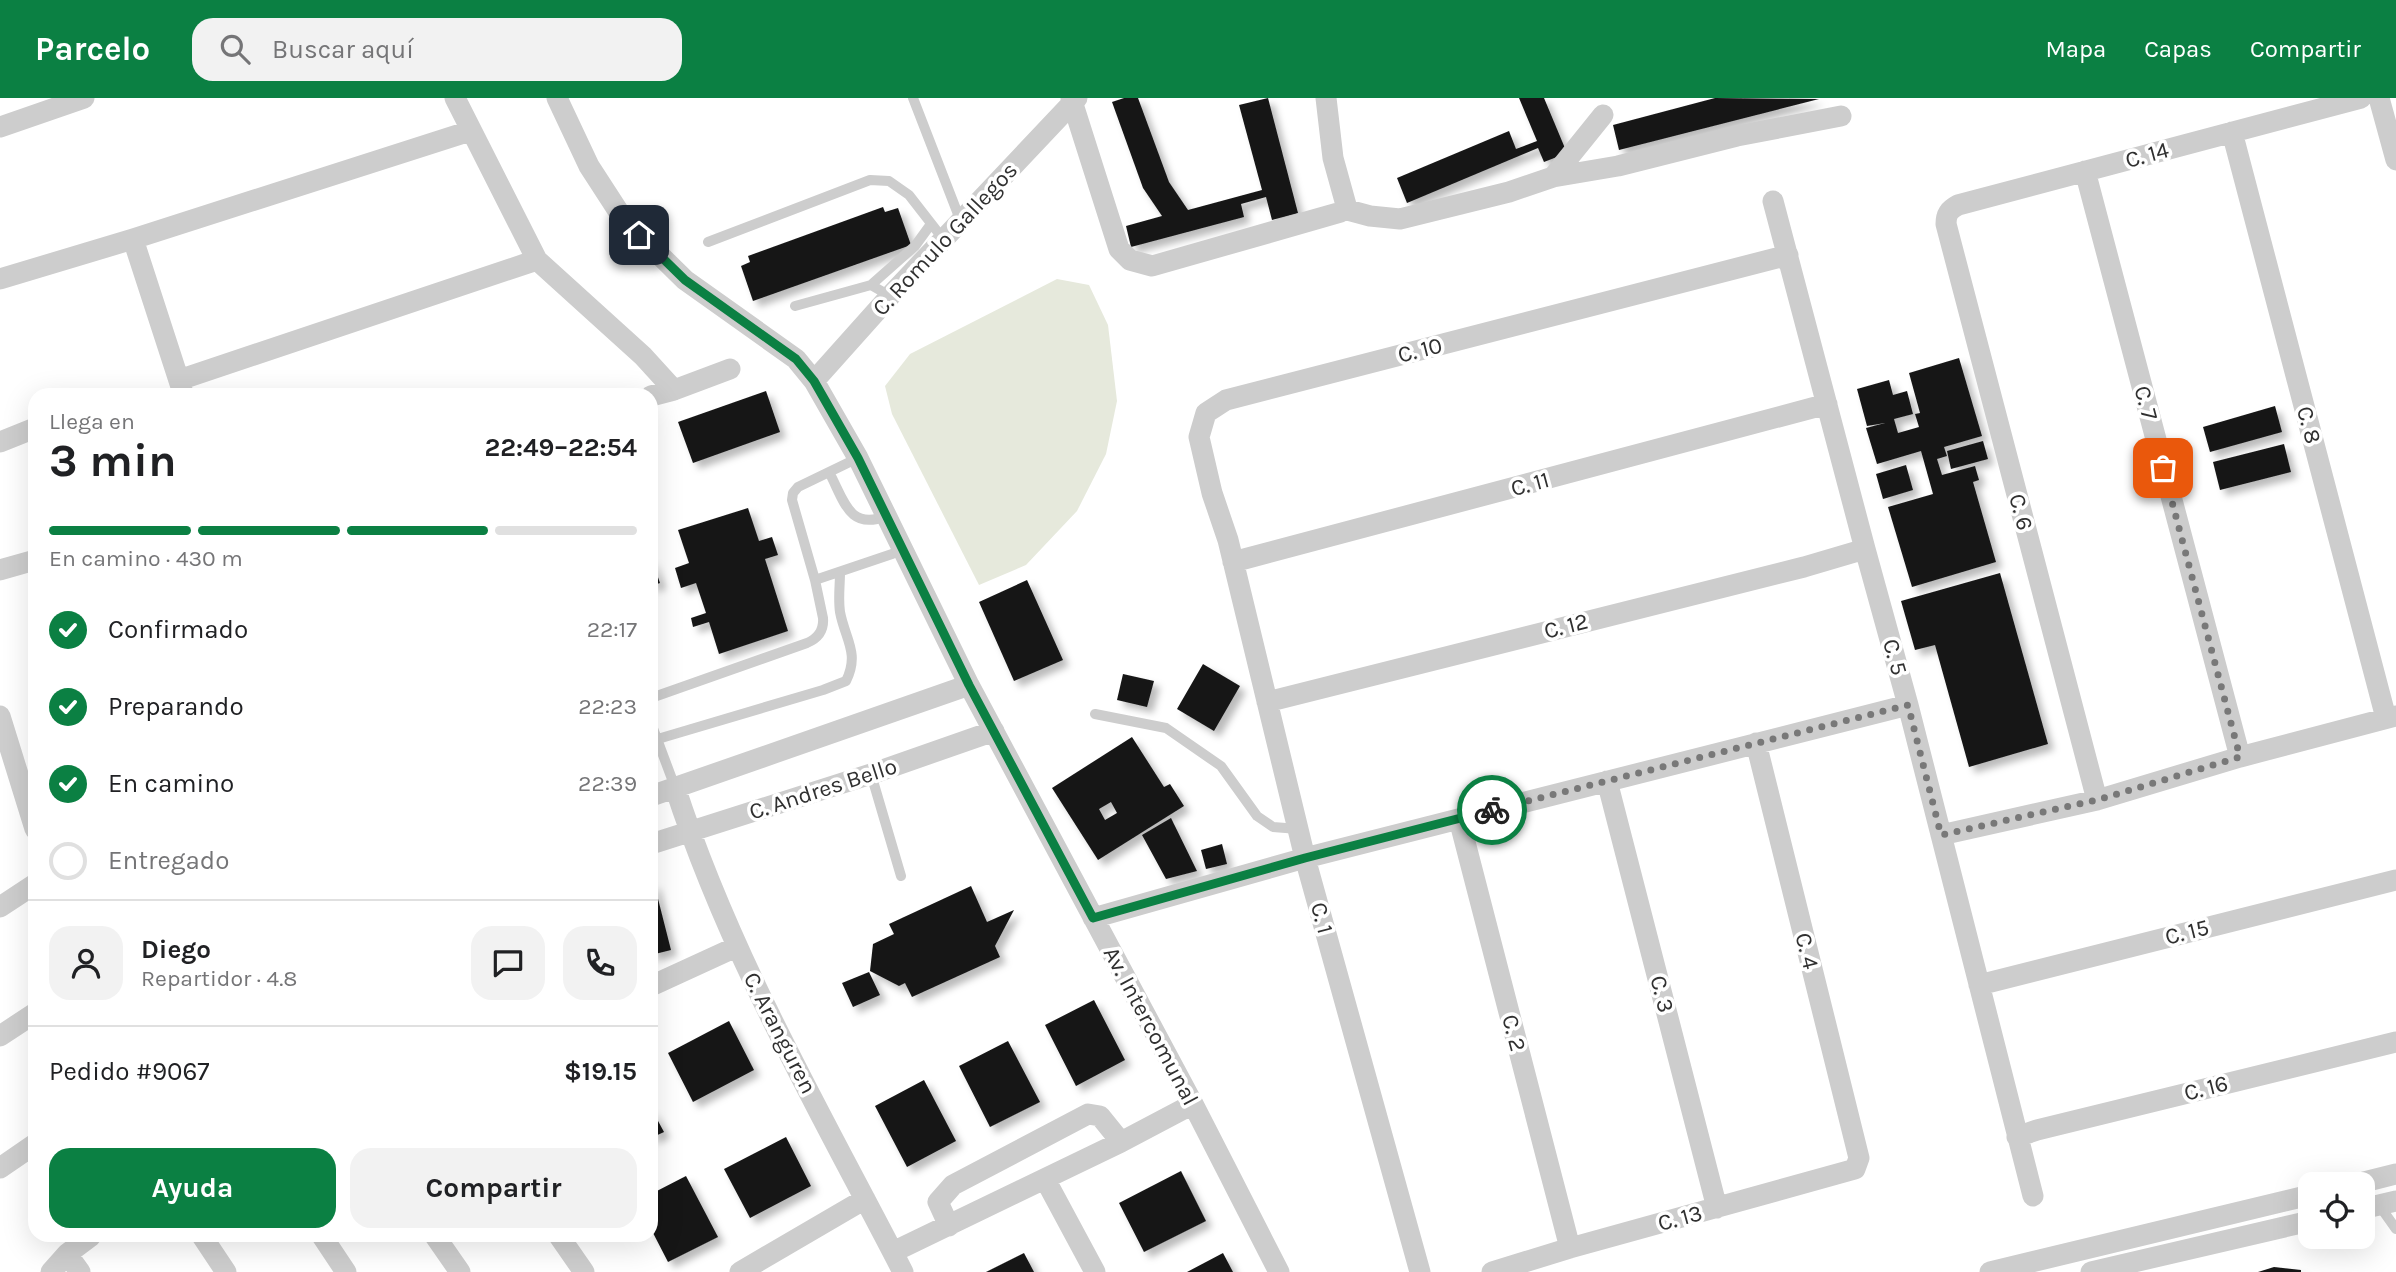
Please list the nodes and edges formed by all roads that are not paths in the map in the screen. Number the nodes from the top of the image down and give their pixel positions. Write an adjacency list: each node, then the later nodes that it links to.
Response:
1 (84, 98): 11 (street)
2 (455, 98): 12 (street)
3 (557, 98): 31 (street, Av. Intercomunal)
4 (913, 98): 19 (lane)
5 (1326, 98): 18 (street)
6 (2361, 98): 13 (street, C. 14)
7 (2379, 98): 14 (street)
8 (1074, 100): 18 (street); 19 (street, C. Romulo Gallegos)
9 (1603, 115): 16 (street)
10 (1841, 116): 16 (street)
11 (0, 127)
12 (470, 131): 22 (street); 25 (street)
13 (2232, 132): 15 (street, C. 14); 54 (street, C. 8)
14 (2396, 160)
15 (2085, 171): 20 (street, C. 14); 59 (street, C. 7)
16 (1553, 177): 18 (street)
17 (1773, 201): 24 (street, C. 5)
18 (1344, 209)
19 (961, 222): 21 (street, C. Romulo Gallegos)
20 (1946, 224): 64 (street, C. 6)
21 (938, 232): 23 (lane); 27 (lane); 28 (street, C. Romulo Gallegos)
22 (133, 239): 26 (street); 32 (street)
23 (708, 242)
24 (1788, 255): 35 (street, C. 5); 44 (street, C. 10)
25 (537, 260): 32 (street); 33 (street)
26 (0, 279)
27 (871, 285): 28 (lane); 29 (lane)
28 (890, 296): 31 (street, C. Romulo Gallegos)
29 (794, 306)
30 (730, 369): 33 (street)
31 (814, 381): 38 (street, Av. Intercomunal)
32 (182, 388)
33 (674, 390): 34 (street)
34 (658, 394)
35 (1827, 404): 42 (street, C. 5); 44 (street, C. 11)
36 (28, 431): 37 (street)
37 (0, 442)
38 (858, 458): 39 (lane); 40 (street, Av. Intercomunal)
39 (829, 472): 40 (lane); 47 (lane)
40 (886, 516): 41 (street, Av. Intercomunal)
41 (902, 549): 46 (lane); 48 (street, Av. Intercomunal)
42 (1865, 549): 50 (street, C. 12); 51 (street, C. 5)
43 (28, 562): 45 (street)
44 (1233, 562): 50 (street, C. 1)
45 (0, 570)
46 (840, 573): 47 (lane); 56 (lane)
47 (815, 580): 49 (lane)
48 (969, 685): 55 (street, Av. Intercomunal); 62 (street)
49 (658, 695)
50 (1267, 702): 67 (street, C. 1)
51 (1908, 705): 57 (street); 69 (street, C. 5)
52 (1096, 715): 67 (lane)
53 (0, 716): 65 (street)
54 (2391, 717): 59 (street)
55 (994, 731): 60 (street, C. Andres Bello); 76 (street, Av. Intercomunal)
56 (658, 740)
57 (1756, 743): 61 (street); 87 (street, C. 4)
58 (658, 752): 62 (lane)
59 (2240, 757): 64 (street)
60 (871, 774): 68 (street, C. Andres Bello); 72 (lane)
61 (1607, 781): 66 (street); 96 (street, C. 3)
62 (674, 787): 63 (street); 68 (street, C. Aranguren)
63 (658, 793)
64 (2097, 800): 69 (street)
65 (28, 806)
66 (1459, 819): 71 (street); 105 (street, C. 2)
67 (1298, 829): 71 (street, C. 1)
68 (690, 833): 70 (street, C. Andres Bello); 77 (street, C. Aranguren)
69 (1941, 835): 79 (street, C. 5)
70 (658, 842)
71 (1305, 858): 76 (street); 119 (street, C. 1)
72 (901, 876)
73 (2396, 880): 79 (street, C. 15)
74 (28, 889): 75 (street)
75 (0, 907)
76 (1093, 918): 83 (street, Av. Intercomunal)
77 (736, 947): 78 (street); 94 (street, C. Aranguren)
78 (658, 983)
79 (1979, 985): 84 (street, C. 5)
80 (28, 1018): 81 (street)
81 (0, 1036)
82 (2396, 1042): 84 (street, C. 16)
83 (1193, 1104): 85 (street); 118 (street, Av. Intercomunal)
84 (2017, 1137): 92 (street, C. 5)
85 (1121, 1142): 90 (street); 98 (street)
86 (28, 1149): 88 (street)
87 (1859, 1158): 96 (street, C. 13)
88 (0, 1168)
89 (2396, 1174): 91 (street)
90 (1045, 1179): 98 (street); 117 (street)
91 (2375, 1179)
92 (2033, 1196)
93 (2298, 1198): 108 (street)
94 (865, 1199): 106 (street, C. Aranguren); 109 (street)
95 (2379, 1205): 99 (lane)
96 (1717, 1208): 105 (street, C. 13)
97 (2298, 1224): 122 (street)
98 (949, 1226): 106 (street)
99 (2396, 1229)
100 (83, 1242): 107 (street)
101 (206, 1242): 112 (street)
102 (327, 1242): 113 (street)
103 (439, 1242): 114 (street)
104 (563, 1242): 115 (street)
105 (1570, 1248): 120 (street, C. 13)
106 (892, 1252): 116 (street, C. Aranguren)
107 (66, 1254): 110 (street); 111 (street)
108 (2041, 1265): 121 (street)
109 (744, 1271)
110 (51, 1272)
111 (80, 1272)
112 (226, 1272)
113 (346, 1272)
114 (460, 1272)
115 (584, 1272)
116 (902, 1272)
117 (1095, 1272)
118 (1279, 1272)
119 (1420, 1272)
120 (1492, 1272)
121 (1990, 1272)
122 (2091, 1272)

